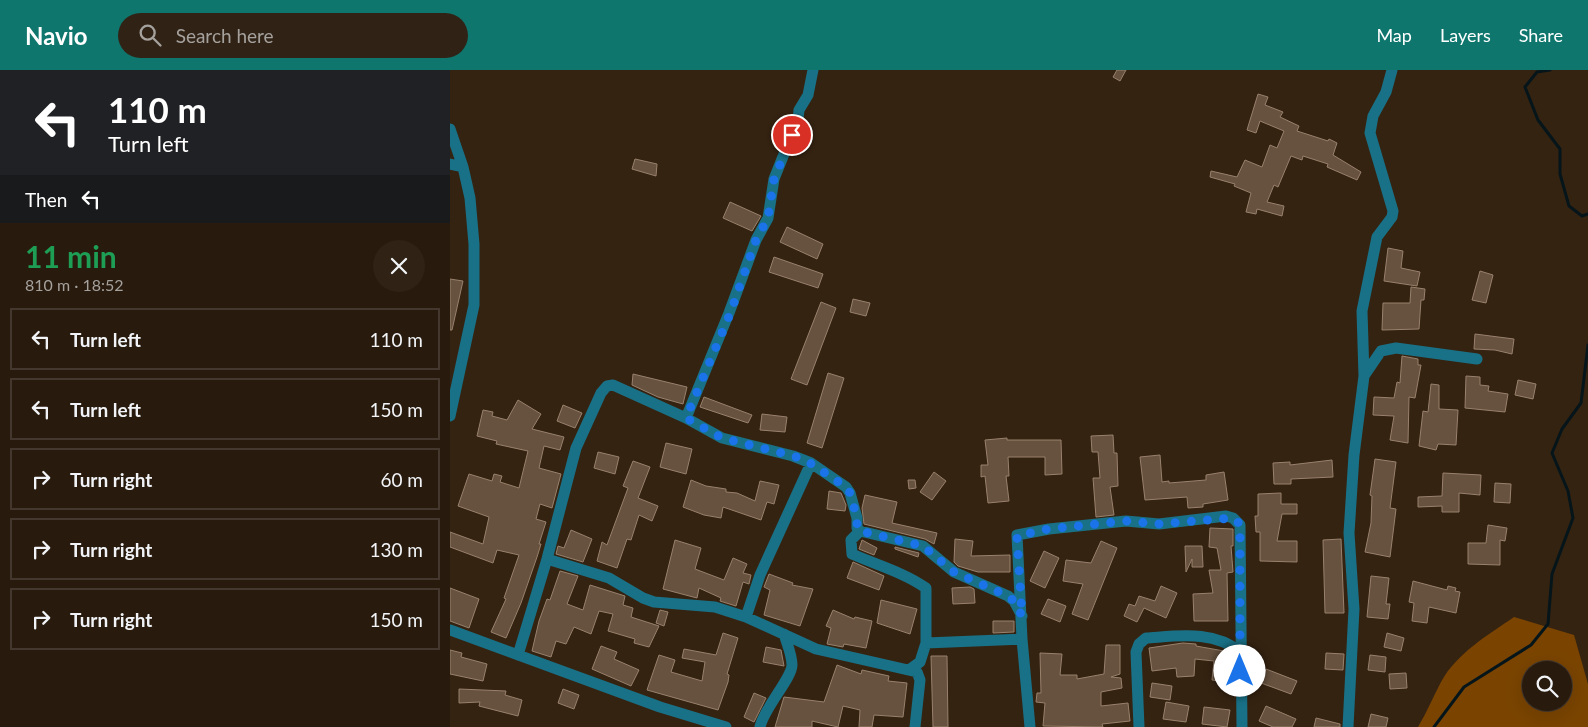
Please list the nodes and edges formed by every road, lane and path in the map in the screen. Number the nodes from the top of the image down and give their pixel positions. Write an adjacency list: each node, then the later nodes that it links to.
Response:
1 (812, 70): 9 (street)
2 (1392, 70): 7 (street)
3 (450, 129): 5 (street)
4 (450, 164): 5 (street)
5 (463, 167): 8 (street)
6 (1477, 359): 7 (street)
7 (1364, 376): 30 (street)
8 (450, 416)
9 (686, 418): 10 (street); 12 (street)
10 (810, 463): 11 (street); 14 (street)
11 (860, 531): 13 (street); 19 (street)
12 (547, 558): 14 (street); 22 (street)
13 (1022, 616): 17 (street); 18 (street)
14 (746, 618): 16 (street)
15 (450, 630): 22 (street)
16 (784, 634): 23 (street); 25 (street)
17 (1241, 634): 20 (street); 21 (street)
18 (1022, 640): 19 (street); 27 (street)
19 (926, 643): 23 (street)
20 (1229, 643): 21 (street); 28 (street)
21 (1240, 652): 29 (street)
22 (518, 655): 24 (street)
23 (909, 670): 26 (street)
24 (725, 727)
25 (760, 727)
26 (915, 727)
27 (1030, 727)
28 (1139, 727)
29 (1242, 727)
30 (1348, 727)

